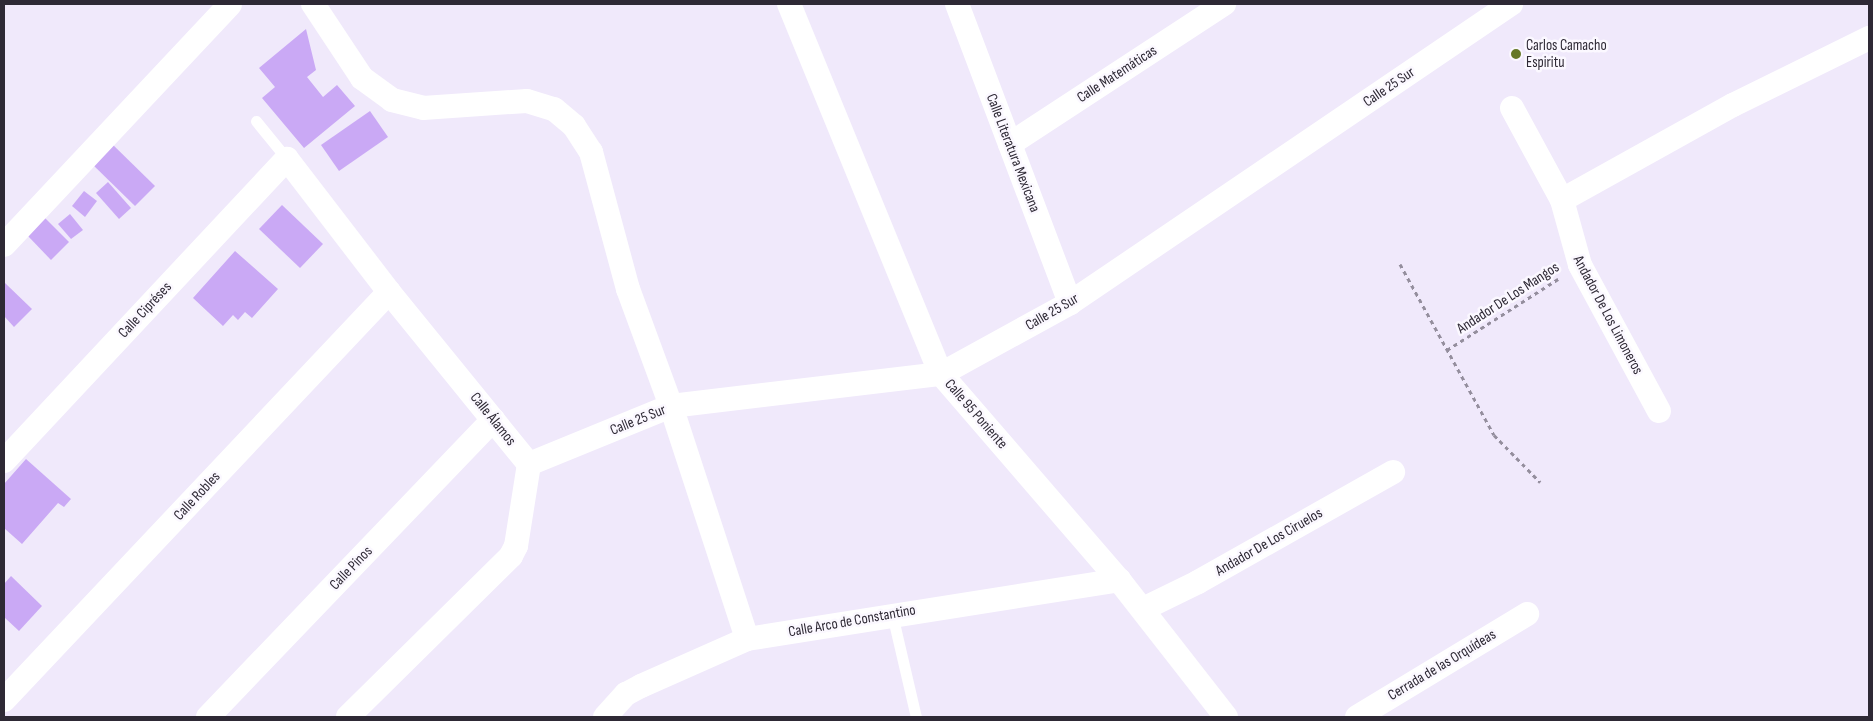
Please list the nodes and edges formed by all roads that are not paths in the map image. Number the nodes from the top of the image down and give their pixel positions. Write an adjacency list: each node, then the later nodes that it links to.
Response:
1 (230, 4): 13 (street)
2 (313, 4): 17 (street)
3 (788, 4): 16 (street, Calle 95 Poniente)
4 (957, 4): 10 (street, Calle Literatura Mexicana)
5 (1224, 4): 10 (street, Calle Matemáticas)
6 (1511, 4): 15 (street, Calle 25 Sur)
7 (1869, 38): 12 (street)
8 (1512, 108): 12 (street, Andador De Los Limoneros)
9 (256, 121): 11 (lane, Calle Álamos)
10 (1010, 144): 15 (street, Calle Literatura Mexicana)
11 (287, 159): 14 (street, Calle Álamos); 20 (street, Calle Cipréses)
12 (1562, 200): 18 (street, Andador De Los Limoneros)
13 (4, 245)
14 (389, 292): 19 (street, Calle Álamos); 28 (street, Calle Robles)
15 (1070, 303): 16 (street, Calle 25 Sur)
16 (941, 374): 17 (street, Calle 25 Sur); 23 (street, Calle 95 Poniente)
17 (671, 406): 21 (street, Calle 25 Sur); 27 (street)
18 (1659, 411)
19 (493, 420): 21 (street, Calle Álamos); 29 (street, Calle Pinos)
20 (4, 461)
21 (529, 464): 30 (street)
22 (1393, 472): 24 (street, Andador De Los Ciruelos)
23 (1119, 580): 24 (street, Calle 95 Poniente); 25 (street, Calle Arco de Constantino)
24 (1143, 609): 33 (street, Calle 95 Poniente)
25 (892, 614): 27 (street, Calle Arco de Constantino); 32 (lane)
26 (1528, 614): 34 (street, Cerrada de las Orquídeas)
27 (747, 639): 31 (street, Calle Arco de Constantino)
28 (4, 700)
29 (208, 717)
30 (348, 717)
31 (605, 717)
32 (916, 717)
33 (1226, 717)
34 (1357, 717)

